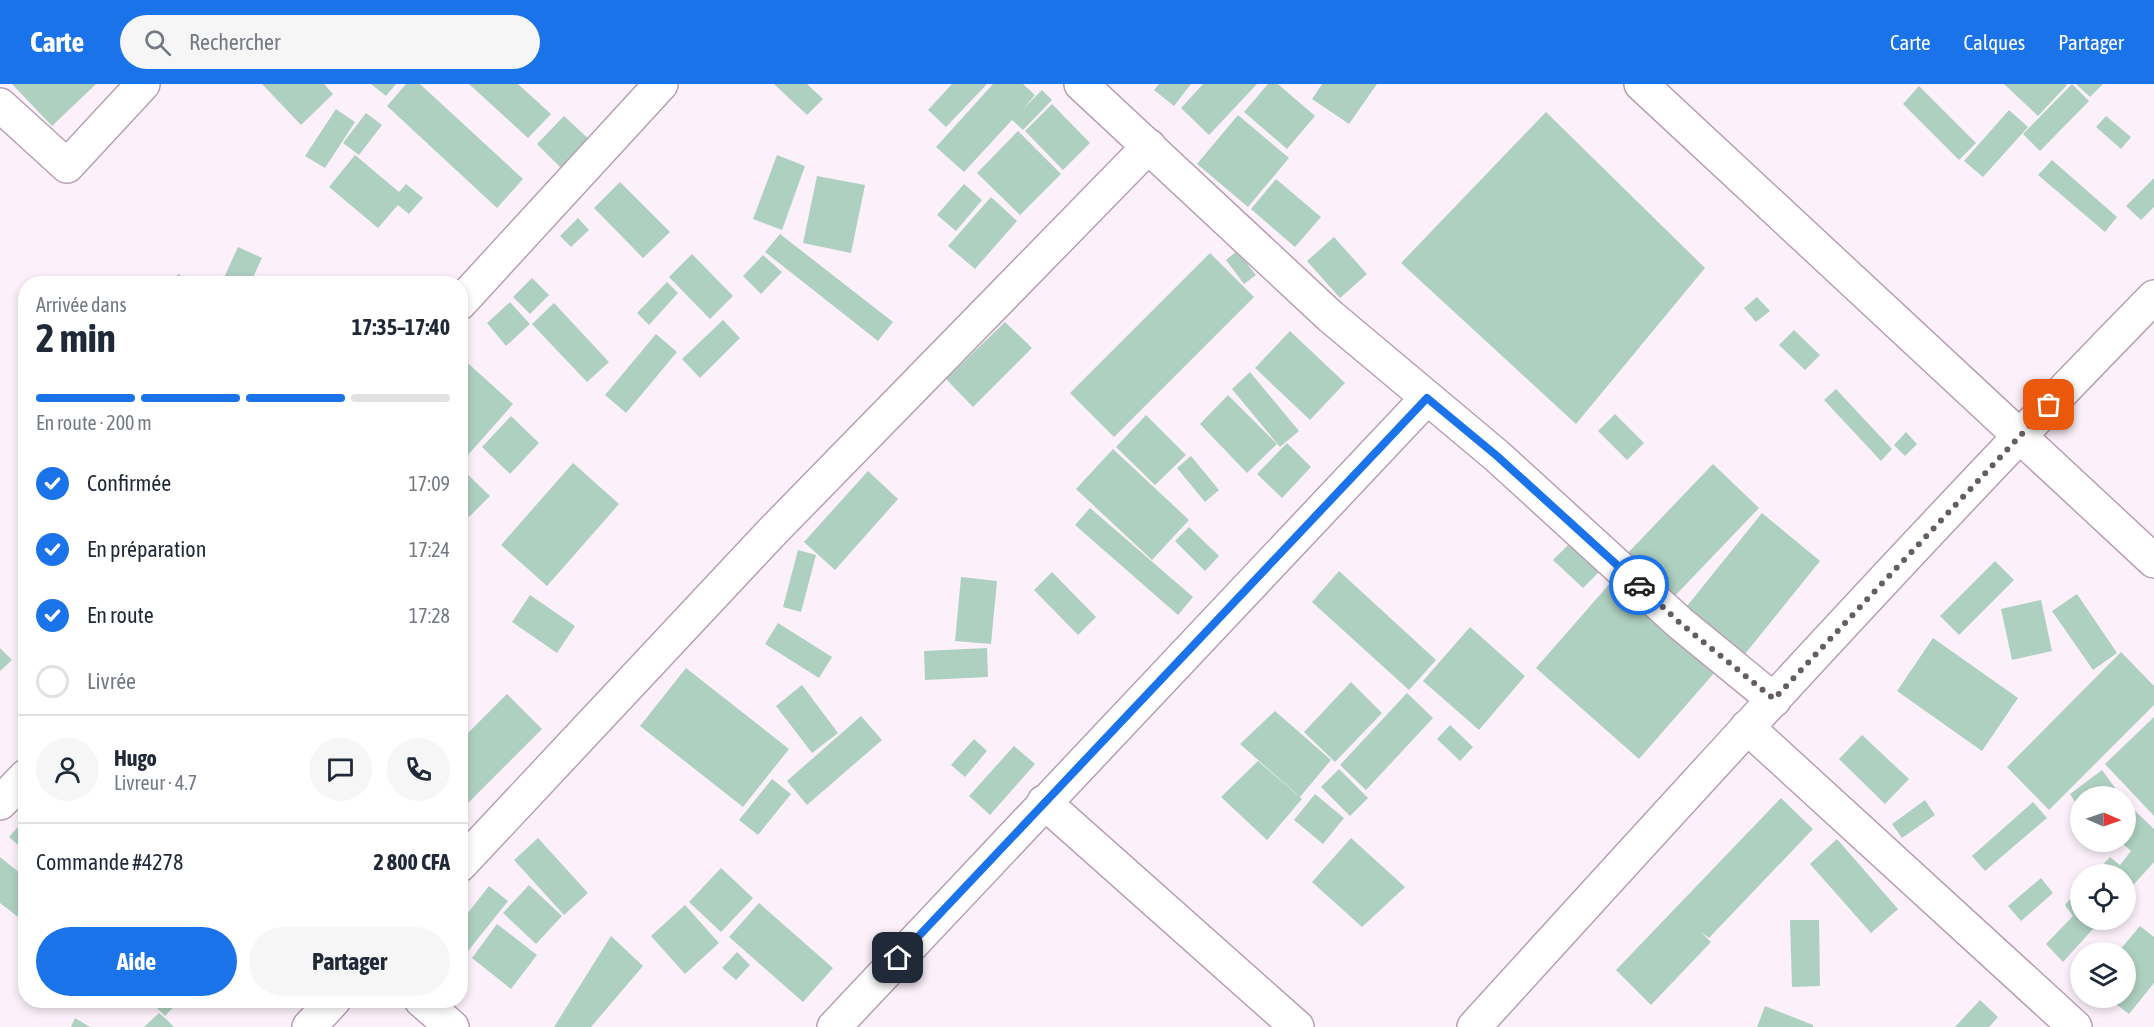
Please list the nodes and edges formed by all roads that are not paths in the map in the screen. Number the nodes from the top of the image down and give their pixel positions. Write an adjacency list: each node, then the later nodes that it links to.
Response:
1 (143, 84): 5 (street)
2 (661, 84): 7 (street)
3 (1082, 84): 6 (street)
4 (1641, 84): 10 (street)
5 (0, 105)
6 (1149, 146): 9 (street); 17 (street)
7 (468, 294)
8 (2154, 297): 10 (street)
9 (1427, 398): 12 (street); 15 (street)
10 (2018, 436): 11 (street); 12 (street)
11 (2154, 561)
12 (1774, 699): 13 (street)
13 (1747, 727): 24 (street); 25 (street)
14 (18, 784): 16 (street)
15 (1044, 802): 22 (street); 23 (street)
16 (0, 803)
17 (468, 856)
18 (327, 1008): 20 (street)
19 (430, 1008): 21 (street)
20 (309, 1027)
21 (452, 1027)
22 (834, 1027)
23 (1297, 1027)
24 (1474, 1027)
25 (2076, 1027)

